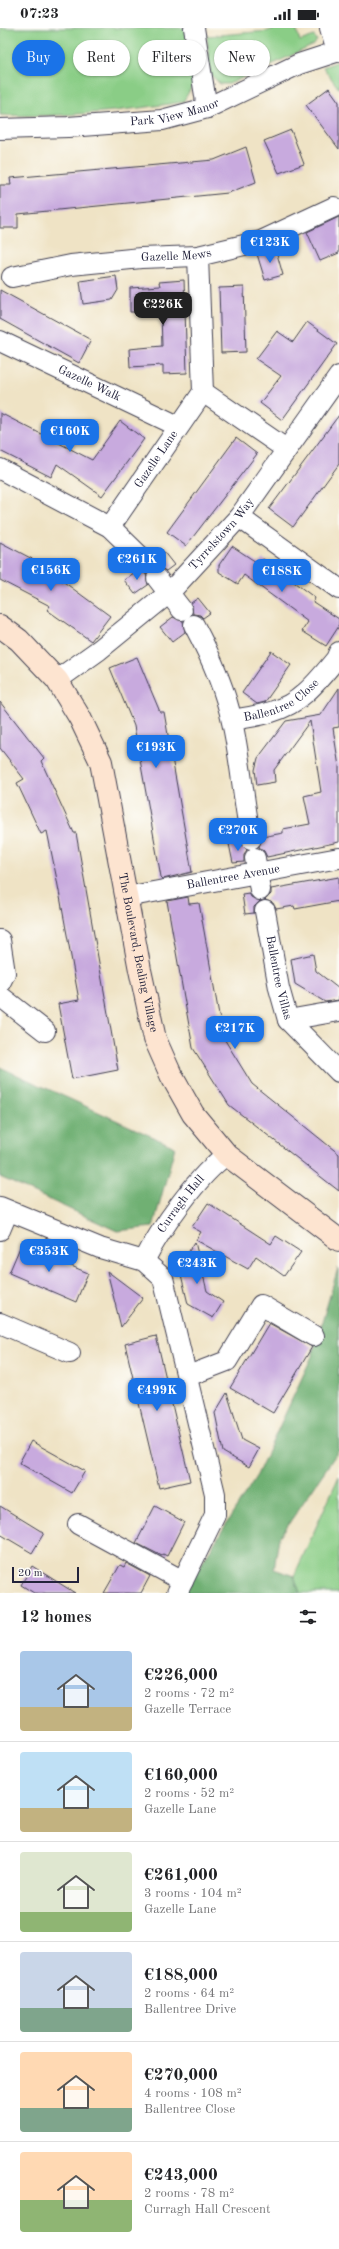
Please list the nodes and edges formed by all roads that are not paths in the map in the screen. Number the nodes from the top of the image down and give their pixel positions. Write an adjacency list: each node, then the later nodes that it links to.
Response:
1 (194, 28): 4 (street)
2 (330, 28): 3 (street)
3 (338, 51): 4 (street, Park View Manor)
4 (207, 108): 5 (street, Park View Manor)
5 (0, 129)
6 (334, 206): 7 (street, Gazelle Mews)
7 (198, 256): 8 (street, Gazelle Mews); 11 (street)
8 (12, 277)
9 (0, 341): 12 (street, Gazelle Walk)
10 (339, 376): 13 (street, Tyrrelstown Way)
11 (203, 392): 12 (street, Gazelle Lane); 13 (street)
12 (178, 426): 16 (street, Gazelle Lane)
13 (286, 449): 15 (street, Tyrrelstown Way)
14 (0, 469): 16 (street)
15 (239, 517): 17 (street, Tyrrelstown Way); 18 (street)
16 (110, 527): 17 (street)
17 (158, 578): 21 (street, Tyrrelstown Way); 22 (street, Ballentree Close)
18 (339, 590)
19 (0, 626): 21 (street, The Boulevard, Bealing Village)
20 (339, 652): 22 (street, Ballentree Close)
21 (57, 680): 25 (street, The Boulevard, Bealing Village)
22 (232, 720): 23 (street, Ballentree Close)
23 (251, 839)
24 (339, 858): 25 (street, Ballentree Avenue)
25 (126, 897): 34 (street, The Boulevard, Bealing Village)
26 (265, 911): 31 (street, Ballentree Villas)
27 (0, 940): 28 (street)
28 (0, 983)
29 (0, 996): 32 (street)
30 (339, 1011): 31 (street)
31 (288, 1020): 33 (street, Ballentree Villas)
32 (45, 1031)
33 (339, 1072)
34 (227, 1155): 37 (street, The Boulevard, Bealing Village); 38 (street, Curragh Hall)
35 (4, 1209): 36 (street); 38 (street)
36 (0, 1230)
37 (339, 1240)
38 (144, 1261): 42 (street)
39 (0, 1323): 41 (street)
40 (314, 1336): 42 (street)
41 (70, 1353)
42 (188, 1376): 44 (street)
43 (78, 1524): 44 (street)
44 (180, 1587)

